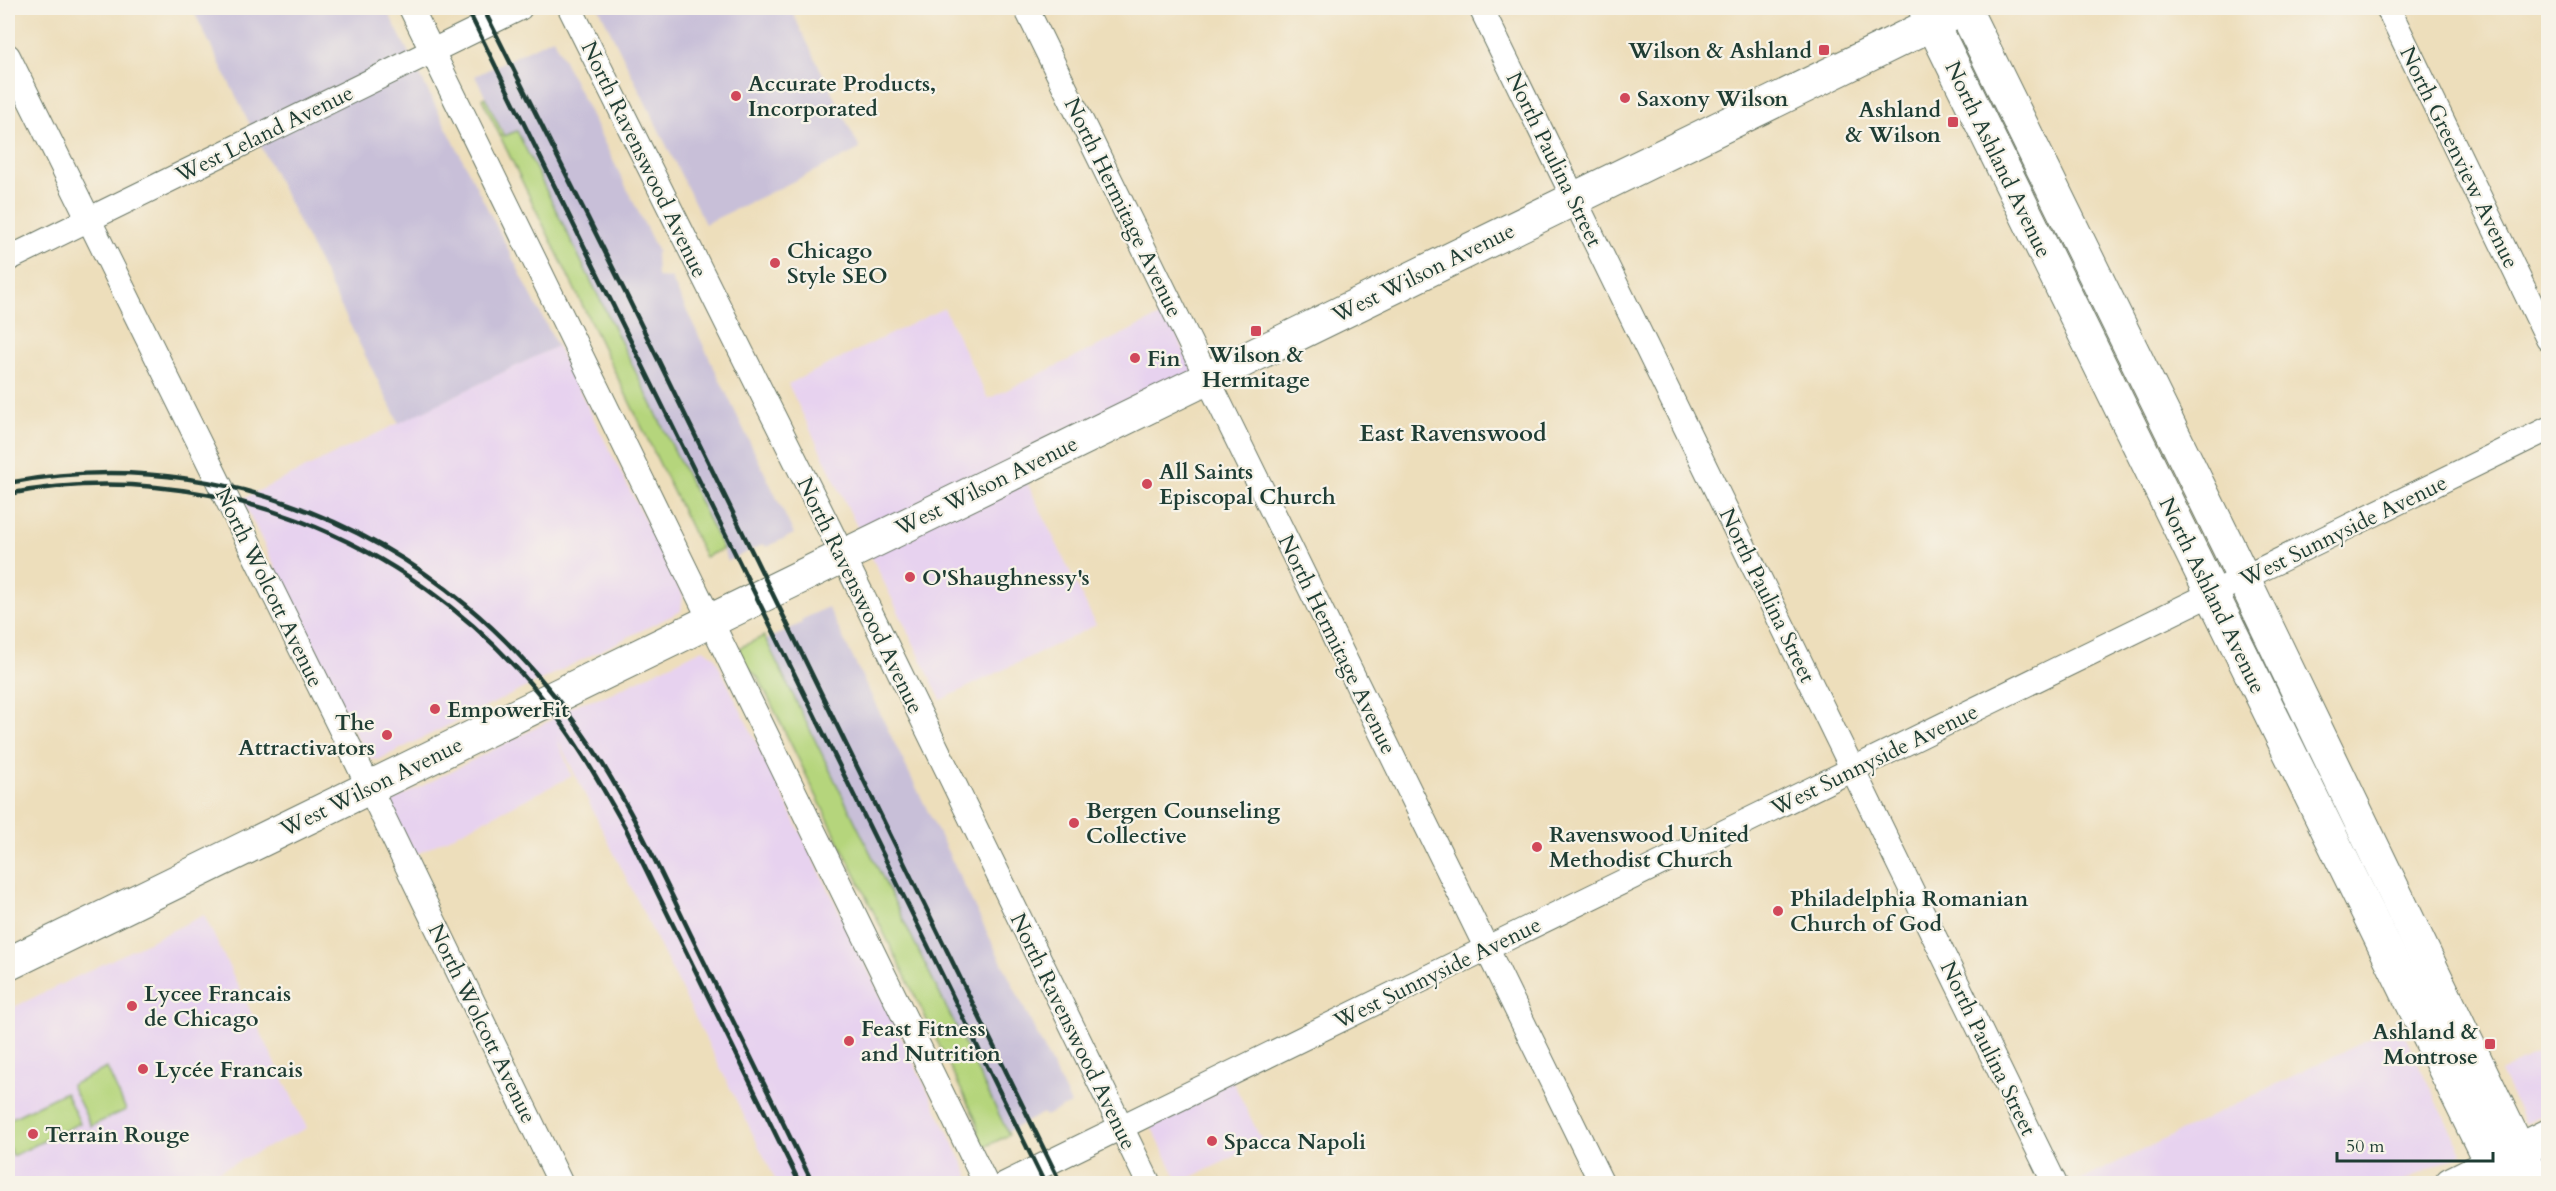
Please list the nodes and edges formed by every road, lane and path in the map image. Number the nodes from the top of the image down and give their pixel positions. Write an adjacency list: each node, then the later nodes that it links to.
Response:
1 (411, 8): 9 (street)
2 (520, 8): 9 (street, West Leland Avenue)
3 (570, 8): 17 (street, North Ravenswood Avenue)
4 (1026, 8): 15 (street, North Hermitage Avenue)
5 (1481, 8): 11 (street, North Paulina Street)
6 (1964, 8): 8 (main road, West Wilson Avenue); 18 (main road, North Ashland Avenue)
7 (2388, 8): 14 (street, North Greenview Avenue)
8 (1929, 15): 11 (main road, West Wilson Avenue); 19 (main road, North Ashland Avenue)
9 (433, 50): 12 (street, West Leland Avenue); 20 (street)
10 (8, 56): 12 (street, North Wolcott Avenue)
11 (1575, 198): 15 (main road, West Wilson Avenue); 21 (street, North Paulina Street)
12 (87, 220): 13 (street, West Leland Avenue); 22 (street, North Wolcott Avenue)
13 (8, 259)
14 (2548, 339)
15 (1207, 377): 17 (main road, West Wilson Avenue); 23 (street, North Hermitage Avenue)
16 (2548, 429): 18 (street, West Sunnyside Avenue)
17 (843, 556): 20 (main road, West Wilson Avenue); 25 (street, North Ravenswood Avenue)
18 (2243, 579): 19 (street, West Sunnyside Avenue); 27 (main road, North Ashland Avenue)
19 (2212, 593): 21 (street, West Sunnyside Avenue); 27 (main road, North Ashland Avenue)
20 (711, 620): 22 (main road, West Wilson Avenue); 29 (street)
21 (1853, 769): 23 (street, West Sunnyside Avenue); 33 (street, North Paulina Street)
22 (369, 787): 24 (main road, West Wilson Avenue); 28 (street, North Wolcott Avenue)
23 (1486, 948): 25 (street, West Sunnyside Avenue); 32 (street, North Hermitage Avenue)
24 (10, 955)
25 (1121, 1127): 30 (street, West Sunnyside Avenue); 31 (street, North Ravenswood Avenue)
26 (2548, 1136): 27 (main road)
27 (2504, 1166): 34 (main road); 35 (main road, North Ashland Avenue)
28 (561, 1184)
29 (986, 1184)
30 (1005, 1184)
31 (1149, 1184)
32 (1602, 1184)
33 (2055, 1184)
34 (2451, 1184)
35 (2535, 1184)

